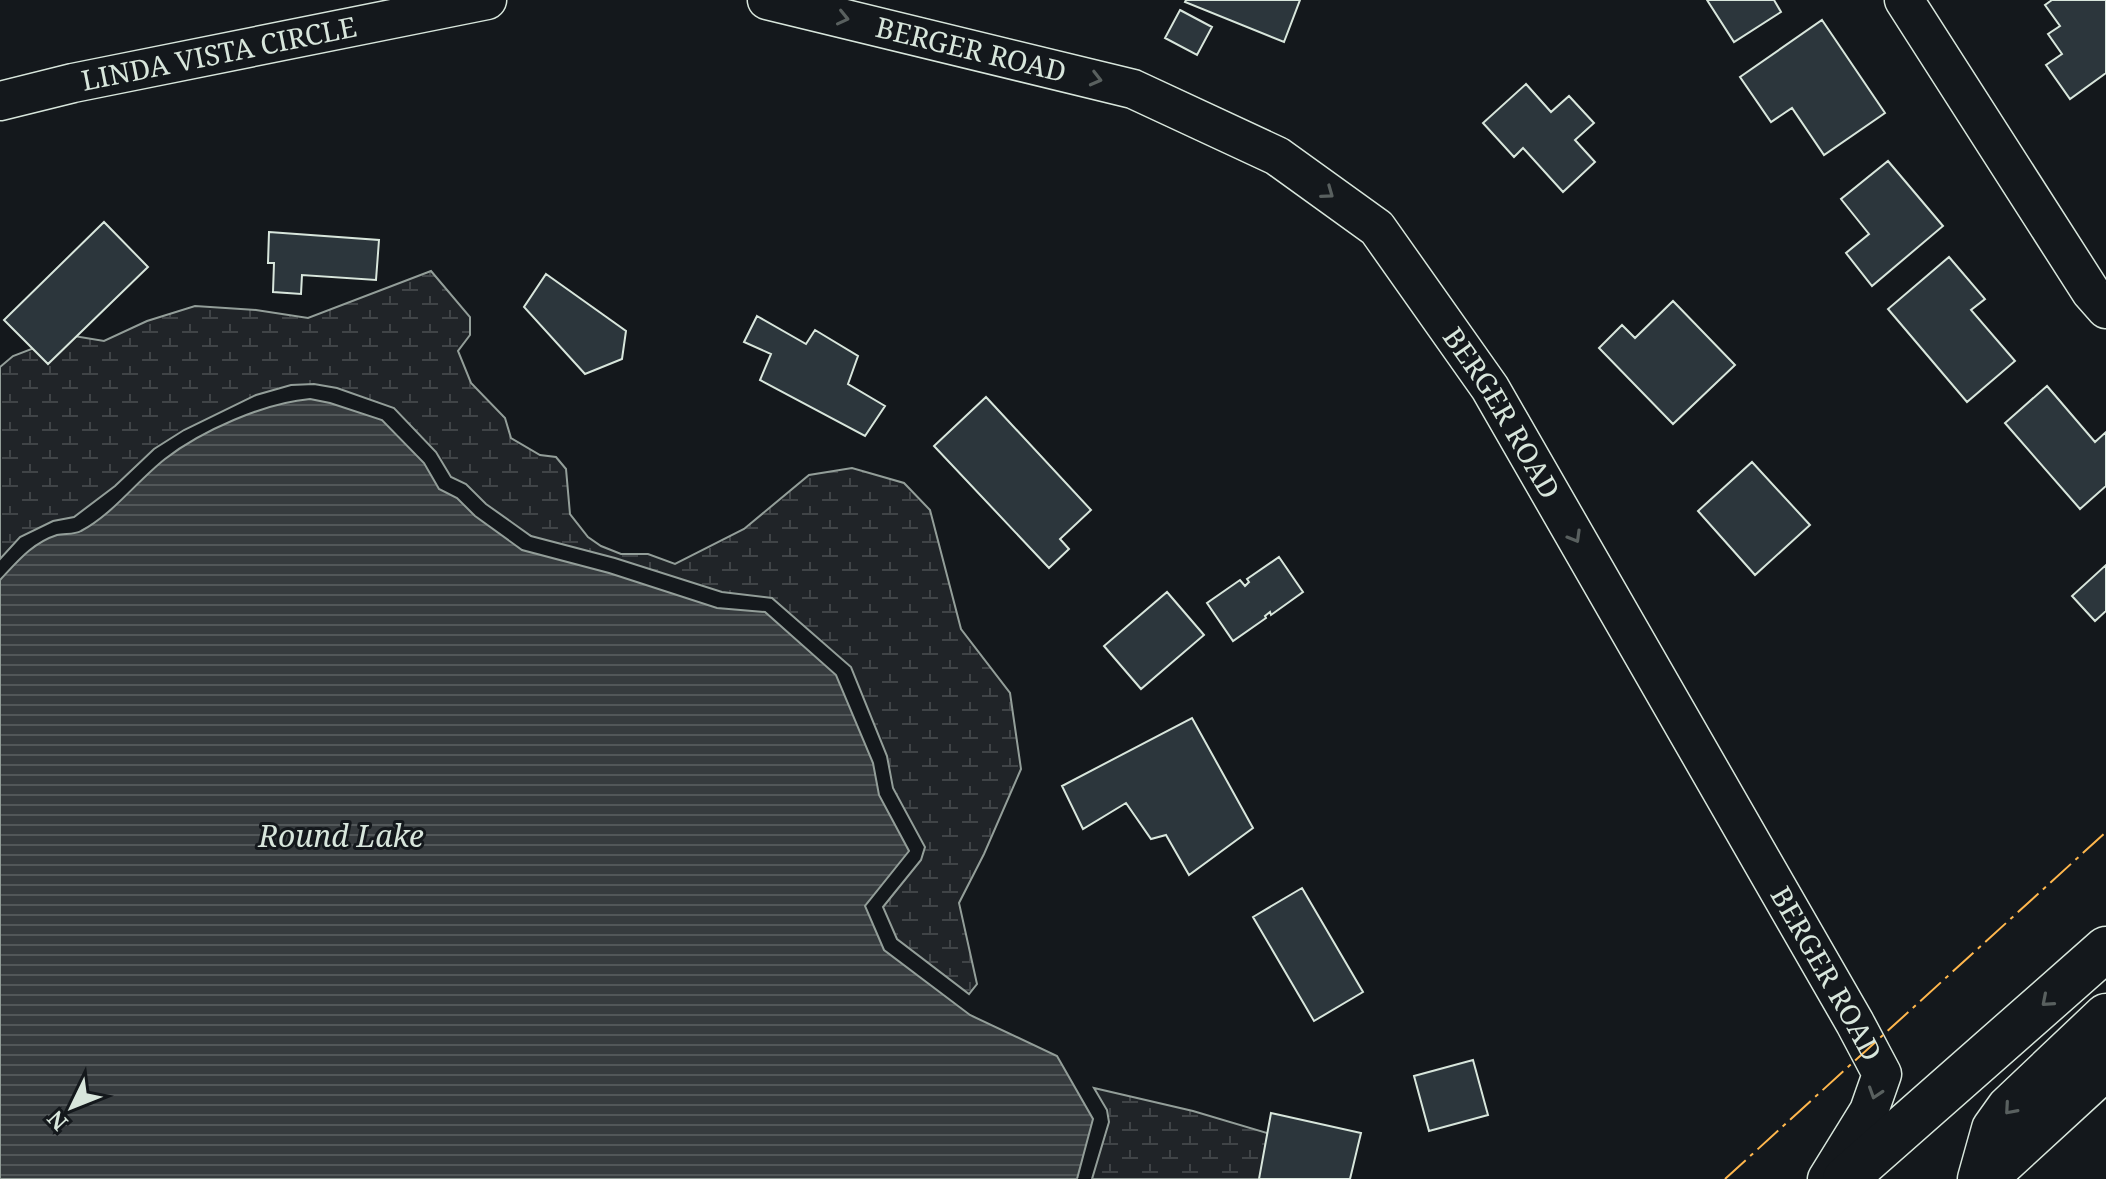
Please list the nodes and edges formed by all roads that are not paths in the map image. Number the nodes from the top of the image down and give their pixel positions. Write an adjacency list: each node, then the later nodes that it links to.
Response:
1 (487, 0): 4 (street, LINDA VISTA CIRCLE)
2 (767, 0): 9 (street, BERGER ROAD, one-way to 9)
3 (1904, 0): 5 (street)
4 (0, 101)
5 (2106, 309)
6 (2106, 949): 10 (main road, one-way to 10)
7 (2106, 1016): 11 (main road, one-way to 11)
8 (2106, 1067): 11 (main road)
9 (1827, 1179)
10 (1845, 1179)
11 (1982, 1179)

